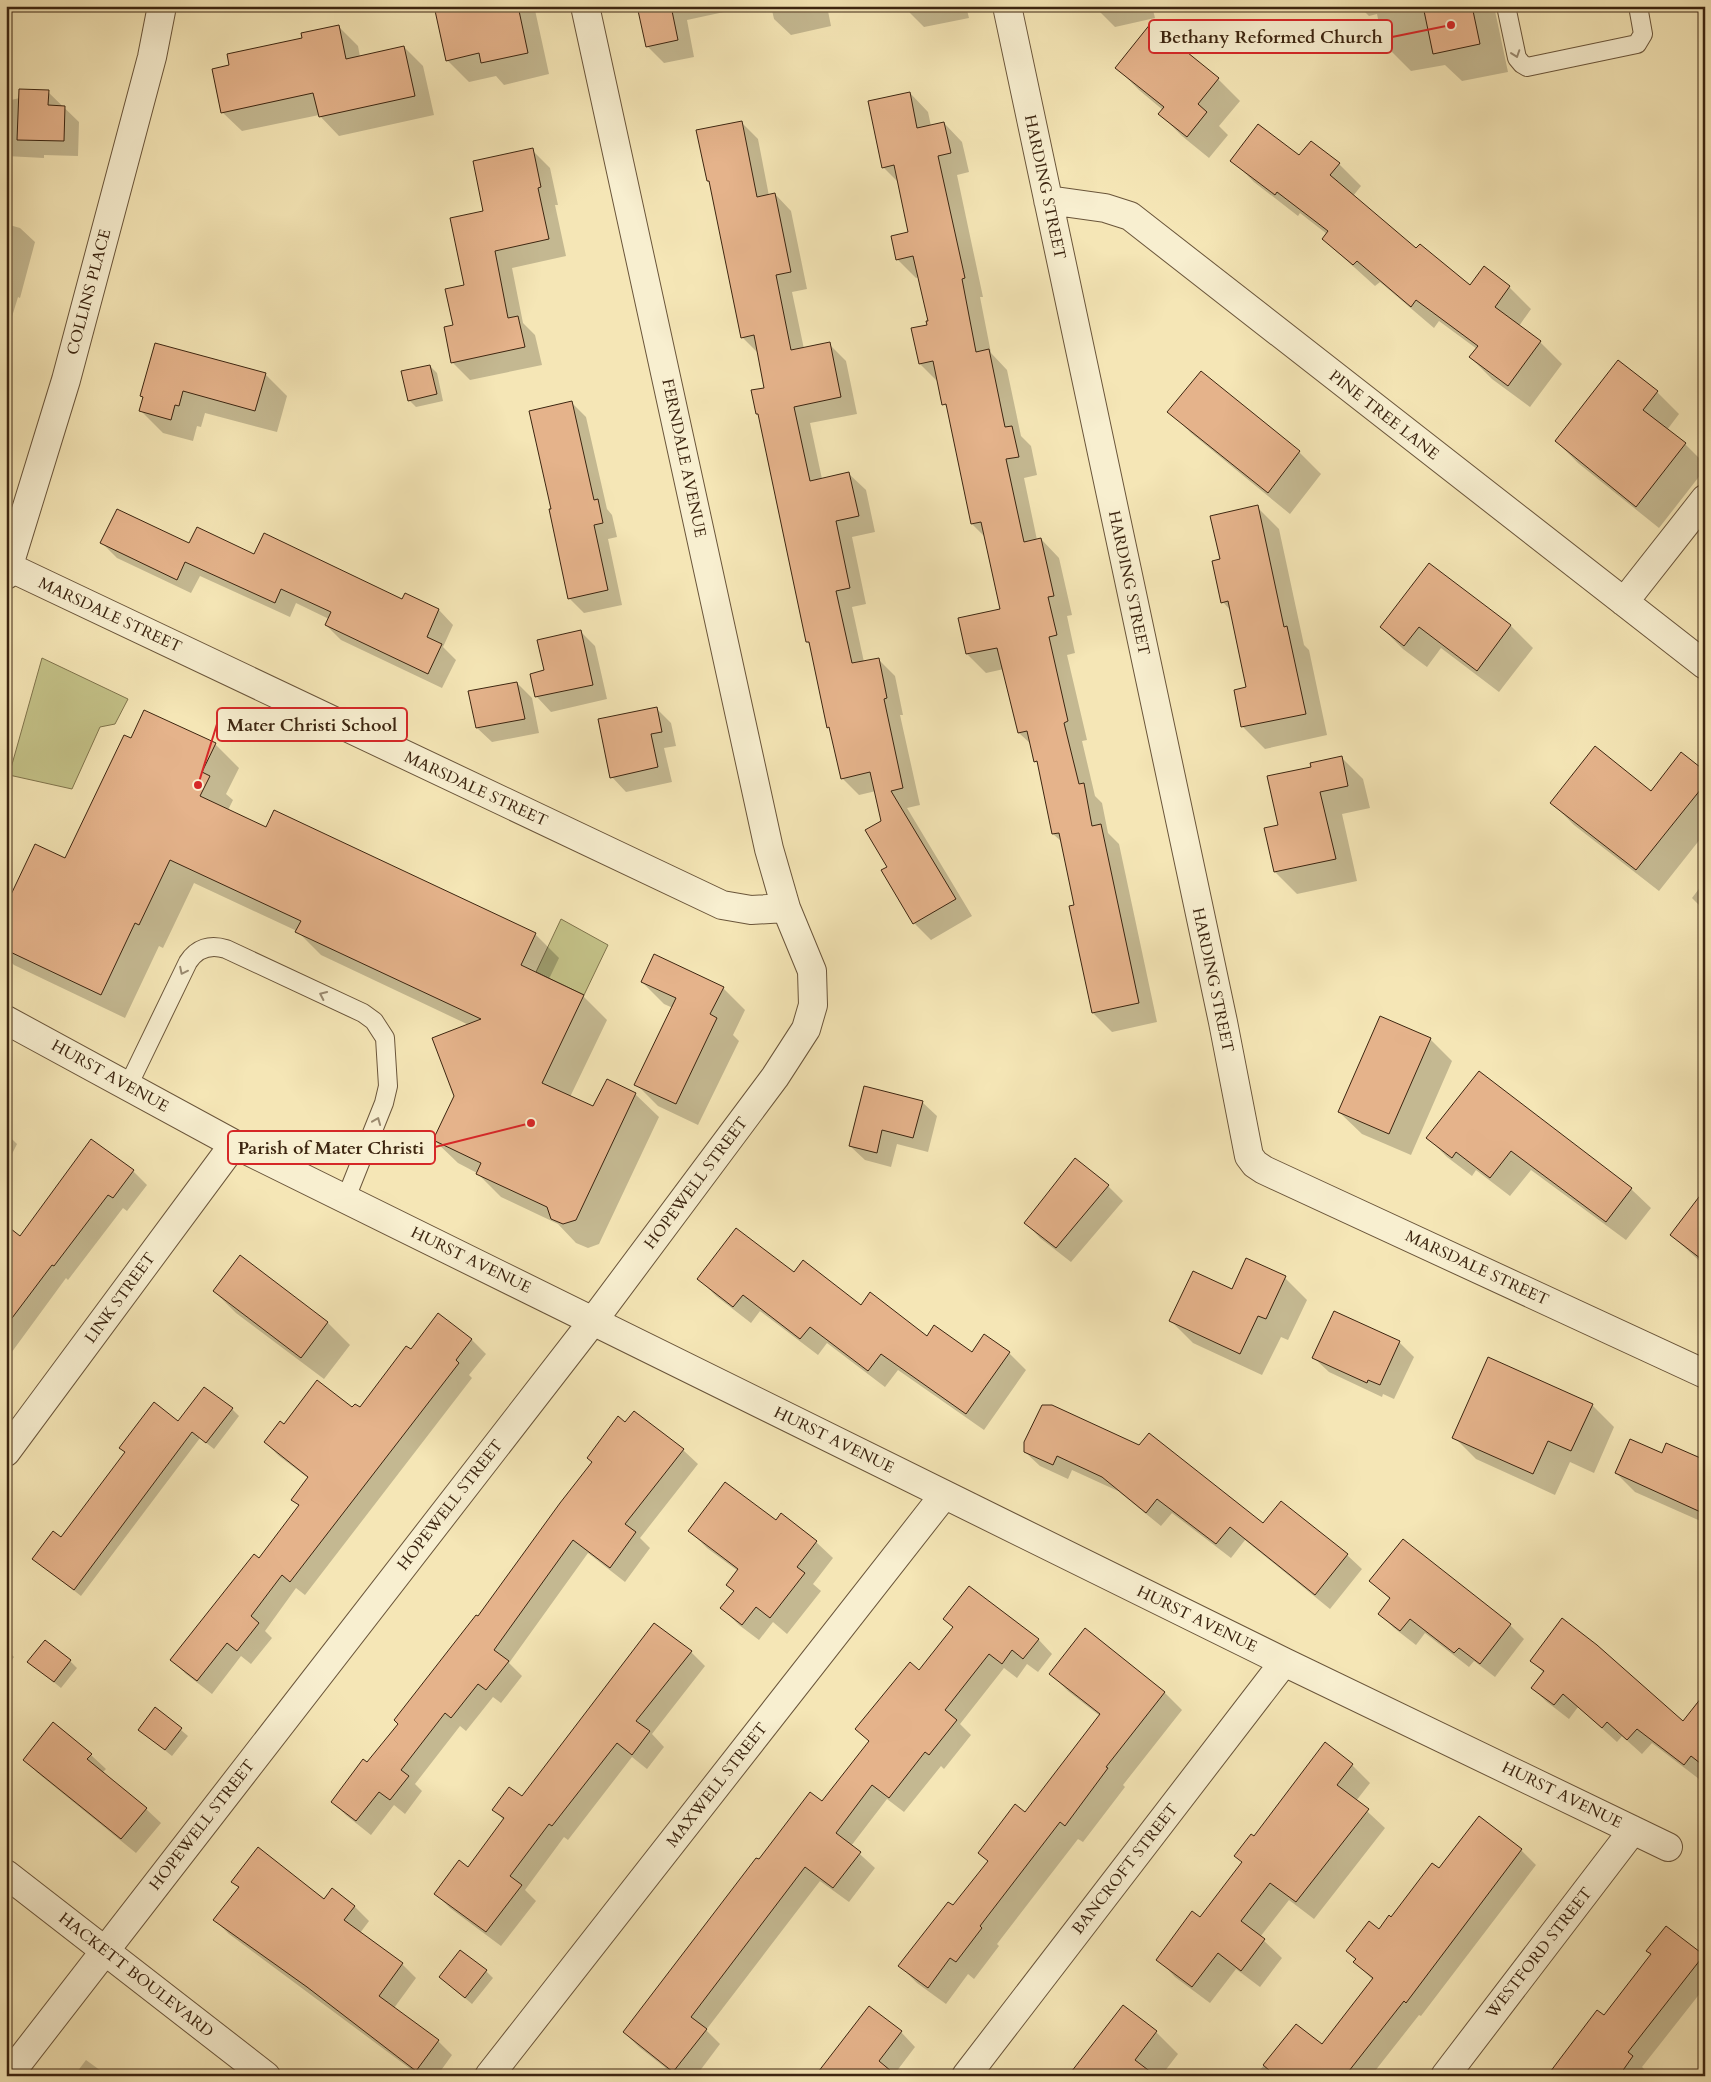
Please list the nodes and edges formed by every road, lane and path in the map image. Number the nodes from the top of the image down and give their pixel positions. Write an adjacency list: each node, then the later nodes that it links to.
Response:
1 (162, 6): 8 (street, COLLINS PLACE)
2 (585, 6): 12 (street, FERNDALE AVENUE)
3 (1007, 6): 6 (street, HARDING STREET)
4 (1506, 6): 5 (lane, one-way to 5)
5 (1638, 6)
6 (1048, 200): 10 (street, PINE TREE LANE); 16 (street, HARDING STREET)
7 (1705, 499): 10 (street)
8 (14, 522): 9 (street, COLLINS PLACE)
9 (7, 571): 12 (street, MARSDALE STREET)
10 (1624, 602): 11 (street, PINE TREE LANE)
11 (1705, 665)
12 (786, 908): 18 (street, HOPEWELL STREET)
13 (6, 1020): 14 (street, HURST AVENUE)
14 (128, 1086): 15 (street, HURST AVENUE); 17 (lane, one-way to 14)
15 (234, 1144): 17 (street, HURST AVENUE); 20 (street, LINK STREET)
16 (1252, 1160): 19 (street, MARSDALE STREET)
17 (346, 1198): 18 (street, HURST AVENUE)
18 (593, 1321): 21 (street, HURST AVENUE); 26 (street, HOPEWELL STREET)
19 (1705, 1374)
20 (6, 1452)
21 (944, 1495): 22 (street, HURST AVENUE); 29 (street, MAXWELL STREET)
22 (1284, 1662): 23 (street, HURST AVENUE); 30 (street, BANCROFT STREET)
23 (1634, 1830): 24 (street, HURST AVENUE); 31 (street, WESTFORD STREET)
24 (1668, 1847)
25 (6, 1874): 26 (street, HACKETT BOULEVARD)
26 (105, 1951): 27 (street, HOPEWELL STREET); 28 (street, HACKETT BOULEVARD)
27 (8, 2076)
28 (266, 2076)
29 (489, 2076)
30 (966, 2076)
31 (1445, 2076)

